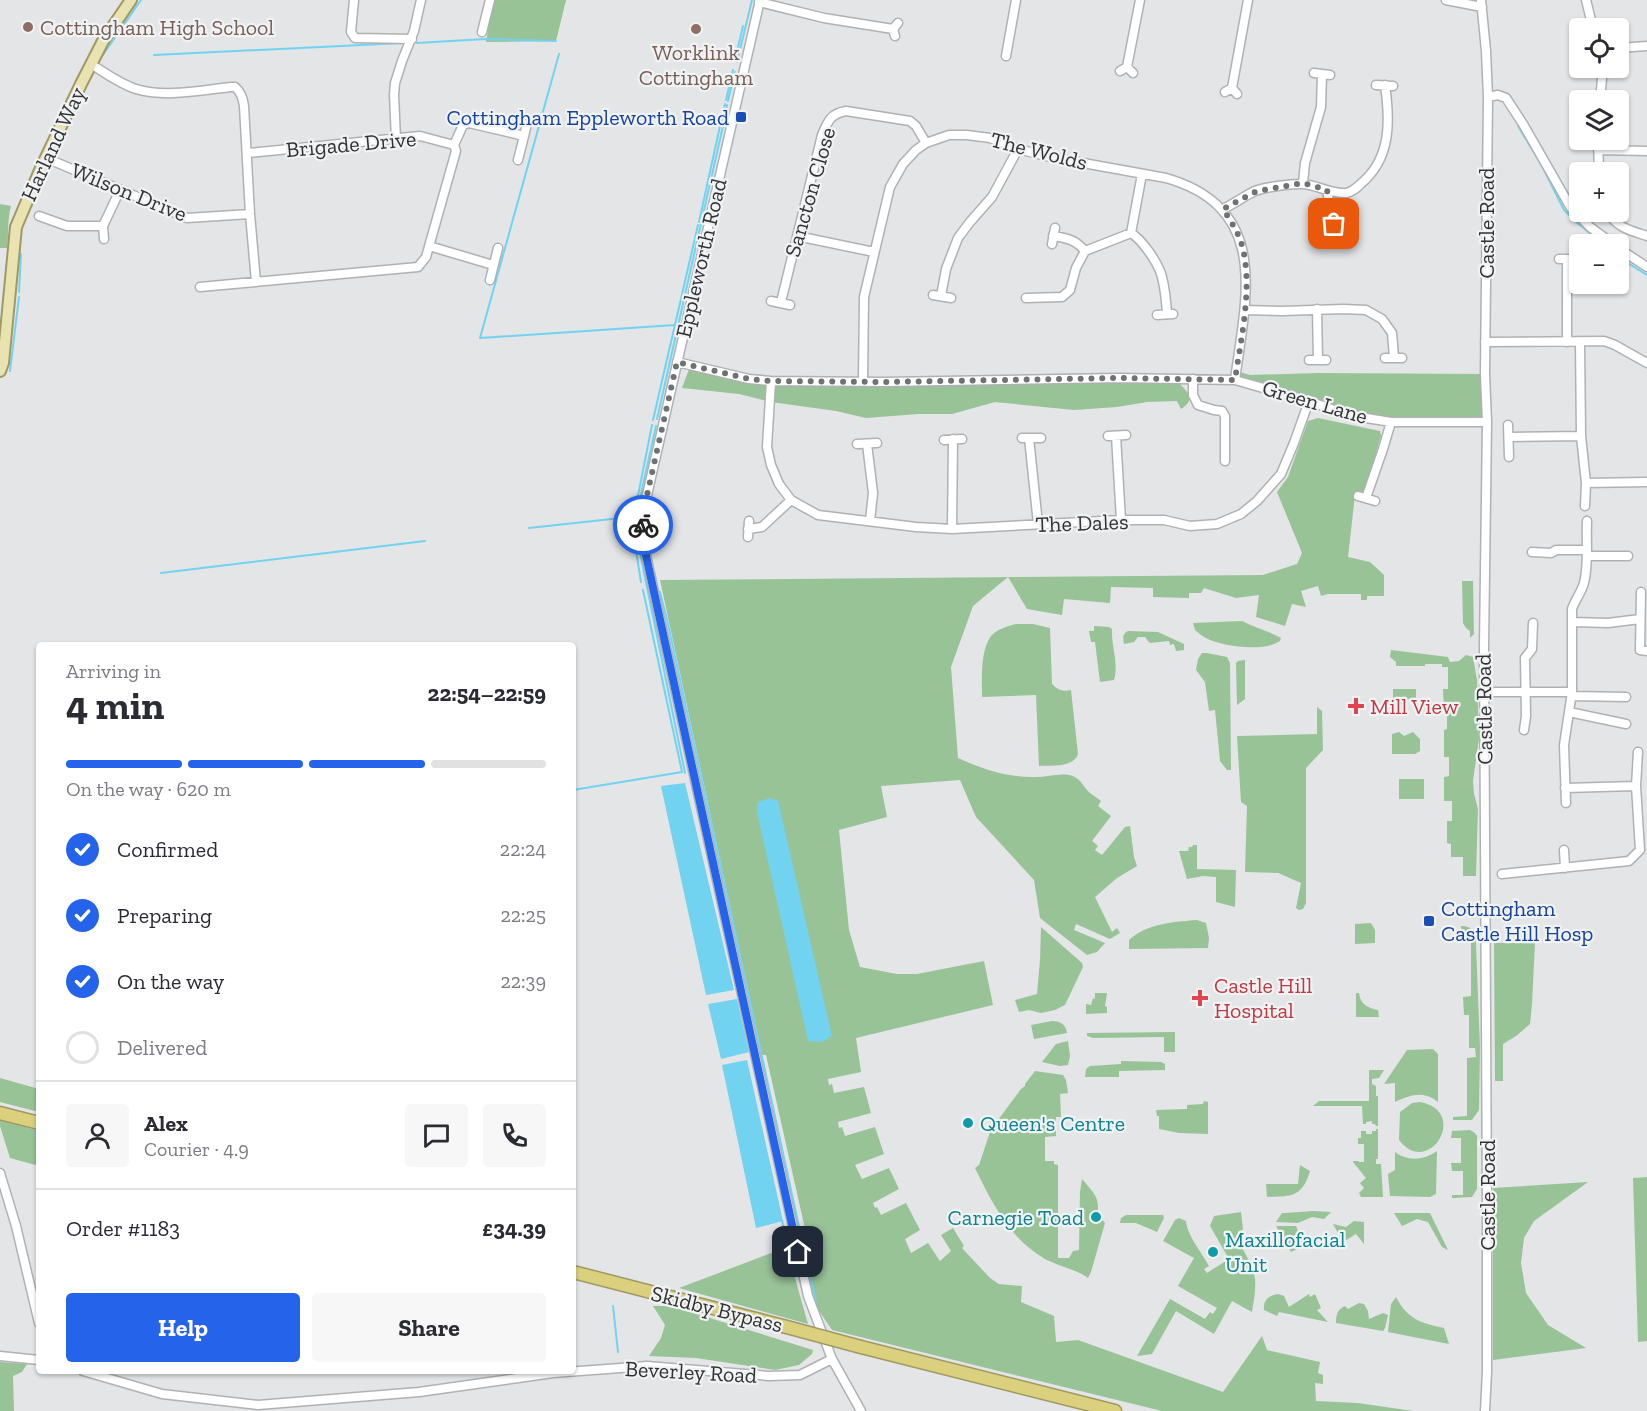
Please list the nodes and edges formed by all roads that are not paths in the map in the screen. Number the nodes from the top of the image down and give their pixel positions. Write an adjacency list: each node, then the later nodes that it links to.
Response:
1 (131, 0): 19 (main road, Harland Way)
2 (354, 0): 15 (street)
3 (421, 0): 15 (street)
4 (490, 0): 14 (street)
5 (1016, 0): 18 (street)
6 (1140, 0): 20 (street)
7 (1248, 0): 23 (street)
8 (1446, 0): 11 (street)
9 (1586, 0): 12 (street)
10 (759, 1): 13 (street); 75 (street, Eppleworth Road)
11 (1481, 3): 24 (street, Castle Road)
12 (1590, 18)
13 (895, 29)
14 (482, 32)
15 (412, 39): 27 (street)
16 (1647, 46): 17 (street)
17 (1629, 47)
18 (1006, 56)
19 (91, 64): 33 (street); 34 (main road, Harland Way)
20 (1127, 70)
21 (1322, 74): 38 (street)
22 (1385, 85): 40 (street)
23 (1232, 91)
24 (1488, 97): 48 (street); 70 (street, Castle Road)
25 (527, 124): 26 (street)
26 (524, 136): 29 (street); 35 (street)
27 (396, 139): 29 (street, Brigade Drive); 33 (street, Brigade Drive)
28 (926, 142): 30 (street, The Wolds); 49 (street, Sancton Close); 56 (street, The Wolds)
29 (454, 145): 53 (street)
30 (1018, 149): 37 (street, The Wolds); 64 (street)
31 (1598, 150): 32 (street); 36 (street)
32 (1647, 151)
33 (248, 153): 42 (street)
34 (46, 158): 39 (street, Wilson Drive); 77 (main road, Harland Way)
35 (518, 160)
36 (1599, 162)
37 (1142, 174): 41 (street, The Wolds); 46 (street)
38 (1303, 183): 40 (street); 41 (street)
39 (120, 190): 42 (street, Wilson Drive); 45 (street)
40 (1327, 190): 47 (street)
41 (1223, 209): 67 (street, The Wolds)
42 (250, 214): 62 (street)
43 (39, 216): 45 (street)
44 (1614, 222): 51 (street)
45 (103, 226): 52 (street)
46 (1131, 233): 55 (street); 69 (street)
47 (1336, 234)
48 (1599, 234)
49 (797, 236): 56 (street); 66 (street, Sancton Close)
50 (1054, 236): 55 (street)
51 (1647, 237)
52 (104, 239)
53 (429, 246): 59 (street); 62 (street)
54 (498, 248): 59 (street)
55 (1085, 251): 65 (street)
56 (874, 252): 81 (street, The Wolds)
57 (1629, 255): 60 (street)
58 (1567, 259): 71 (street)
59 (494, 265): 61 (street)
60 (1647, 267)
61 (489, 280)
62 (256, 282): 63 (street)
63 (200, 287)
64 (951, 298)
65 (1031, 301)
66 (781, 303)
67 (1245, 309): 68 (street); 79 (street, The Wolds)
68 (1317, 309): 73 (street); 74 (street)
69 (1157, 315)
70 (1485, 342): 71 (street); 84 (street, Castle Road)
71 (1567, 342): 72 (street)
72 (1580, 342): 76 (street); 87 (street)
73 (1394, 358)
74 (1318, 360)
75 (677, 362): 80 (street, Green Lane); 133 (street, Eppleworth Road)
76 (1647, 363)
77 (0, 370)
78 (1193, 379): 79 (street, Green Lane); 81 (street, Green Lane); 93 (street)
79 (1235, 380): 82 (street, Green Lane)
80 (771, 381): 81 (street, Green Lane); 96 (street, The Dales)
81 (863, 381)
82 (1309, 401): 83 (street, Green Lane); 99 (street, The Dales)
83 (1391, 422): 84 (street, Green Lane); 97 (street)
84 (1487, 422): 113 (street, Castle Road)
85 (1508, 424): 88 (street)
86 (1116, 435): 99 (street)
87 (1581, 436): 88 (street); 95 (street)
88 (1509, 437): 92 (street)
89 (1041, 438): 102 (street)
90 (953, 439): 104 (street)
91 (857, 444): 100 (street)
92 (1509, 457)
93 (1225, 461)
94 (1647, 482): 95 (street)
95 (1586, 483): 98 (street)
96 (791, 500): 100 (street, The Dales); 103 (street)
97 (1375, 501)
98 (1585, 506)
99 (1120, 520): 102 (street, The Dales)
100 (870, 521): 104 (street, The Dales)
101 (1587, 521): 106 (street)
102 (1038, 524): 104 (street, The Dales)
103 (749, 529)
104 (952, 529)
105 (1532, 552): 106 (street)
106 (1586, 553): 107 (street); 110 (street)
107 (1628, 556)
108 (1641, 592): 109 (street)
109 (1640, 619): 110 (street); 112 (street)
110 (1573, 622): 115 (street)
111 (1533, 623): 114 (street)
112 (1647, 651)
113 (1484, 692): 114 (street); 140 (street, Castle Road)
114 (1526, 692): 115 (street); 119 (street)
115 (1572, 694): 116 (street); 117 (street)
116 (1626, 697)
117 (1569, 712): 118 (street); 122 (street)
118 (1626, 724)
119 (1524, 730)
120 (1638, 752): 121 (street)
121 (1636, 786): 122 (street); 125 (street)
122 (1565, 788): 123 (street)
123 (1566, 803)
124 (1564, 850): 125 (street)
125 (1565, 868): 126 (street)
126 (1502, 874)
127 (0, 1113): 128 (highway)
128 (36, 1122)
129 (0, 1173): 131 (street)
130 (576, 1273): 139 (highway, Skidby Bypass, bridge)
131 (36, 1310)
132 (0, 1356): 134 (street)
133 (832, 1359): 135 (street, Beverley Road); 138 (street, Eppleworth Road)
134 (36, 1360)
135 (576, 1371)
136 (93, 1374): 137 (street, Beverley Road)
137 (546, 1374)
138 (861, 1411)
139 (1115, 1411)
140 (1485, 1411)

